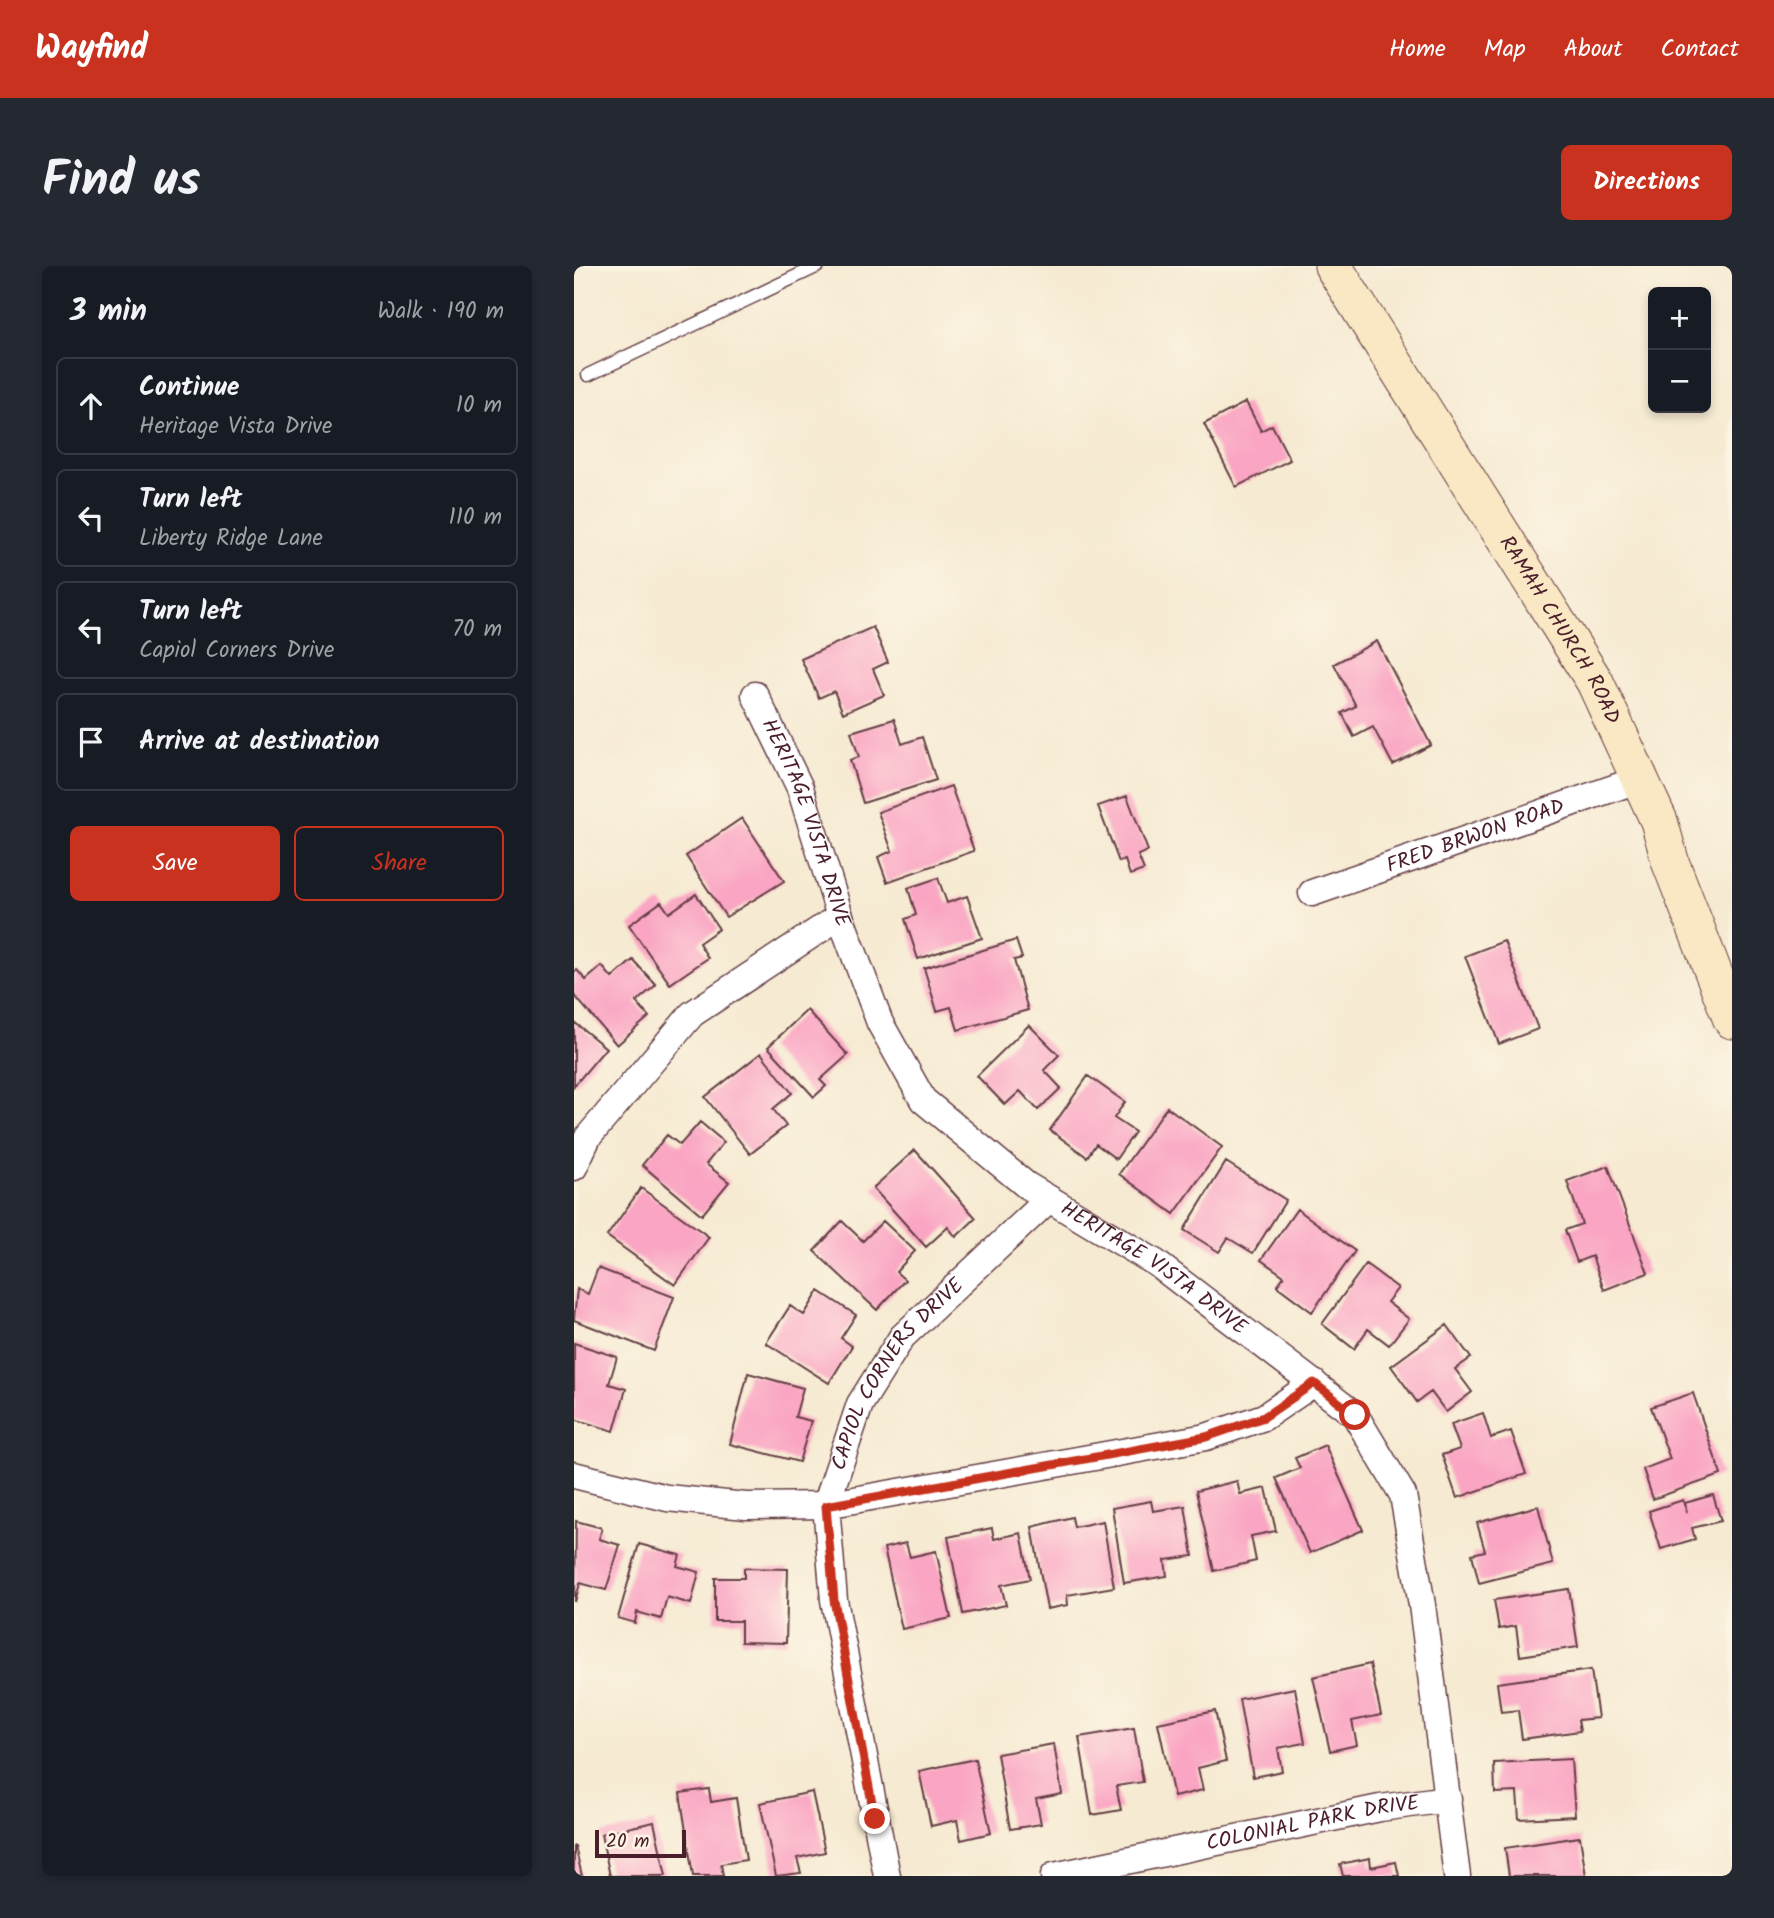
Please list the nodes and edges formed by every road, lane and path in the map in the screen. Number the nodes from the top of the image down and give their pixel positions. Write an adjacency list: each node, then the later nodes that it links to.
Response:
1 (818, 266): 3 (lane)
2 (1333, 266): 5 (main road, RAMAH CHURCH ROAD)
3 (589, 375)
4 (755, 695): 7 (street, HERITAGE VISTA DRIVE)
5 (1640, 779): 6 (street, FRED BRWON ROAD); 8 (main road, RAMAH CHURCH ROAD)
6 (1312, 893)
7 (840, 916): 9 (street); 10 (street, HERITAGE VISTA DRIVE)
8 (1732, 1020)
9 (574, 1167)
10 (1049, 1199): 11 (street, HERITAGE VISTA DRIVE); 13 (street, CAPIOL CORNERS DRIVE)
11 (1314, 1383): 13 (street); 14 (street, HERITAGE VISTA DRIVE)
12 (574, 1475): 13 (street)
13 (826, 1506): 15 (street, CAPIOL CORNERS DRIVE)
14 (1448, 1799): 16 (street, COLONIAL PARK DRIVE); 17 (street, HERITAGE VISTA DRIVE)
15 (887, 1876)
16 (1054, 1876)
17 (1457, 1876)

